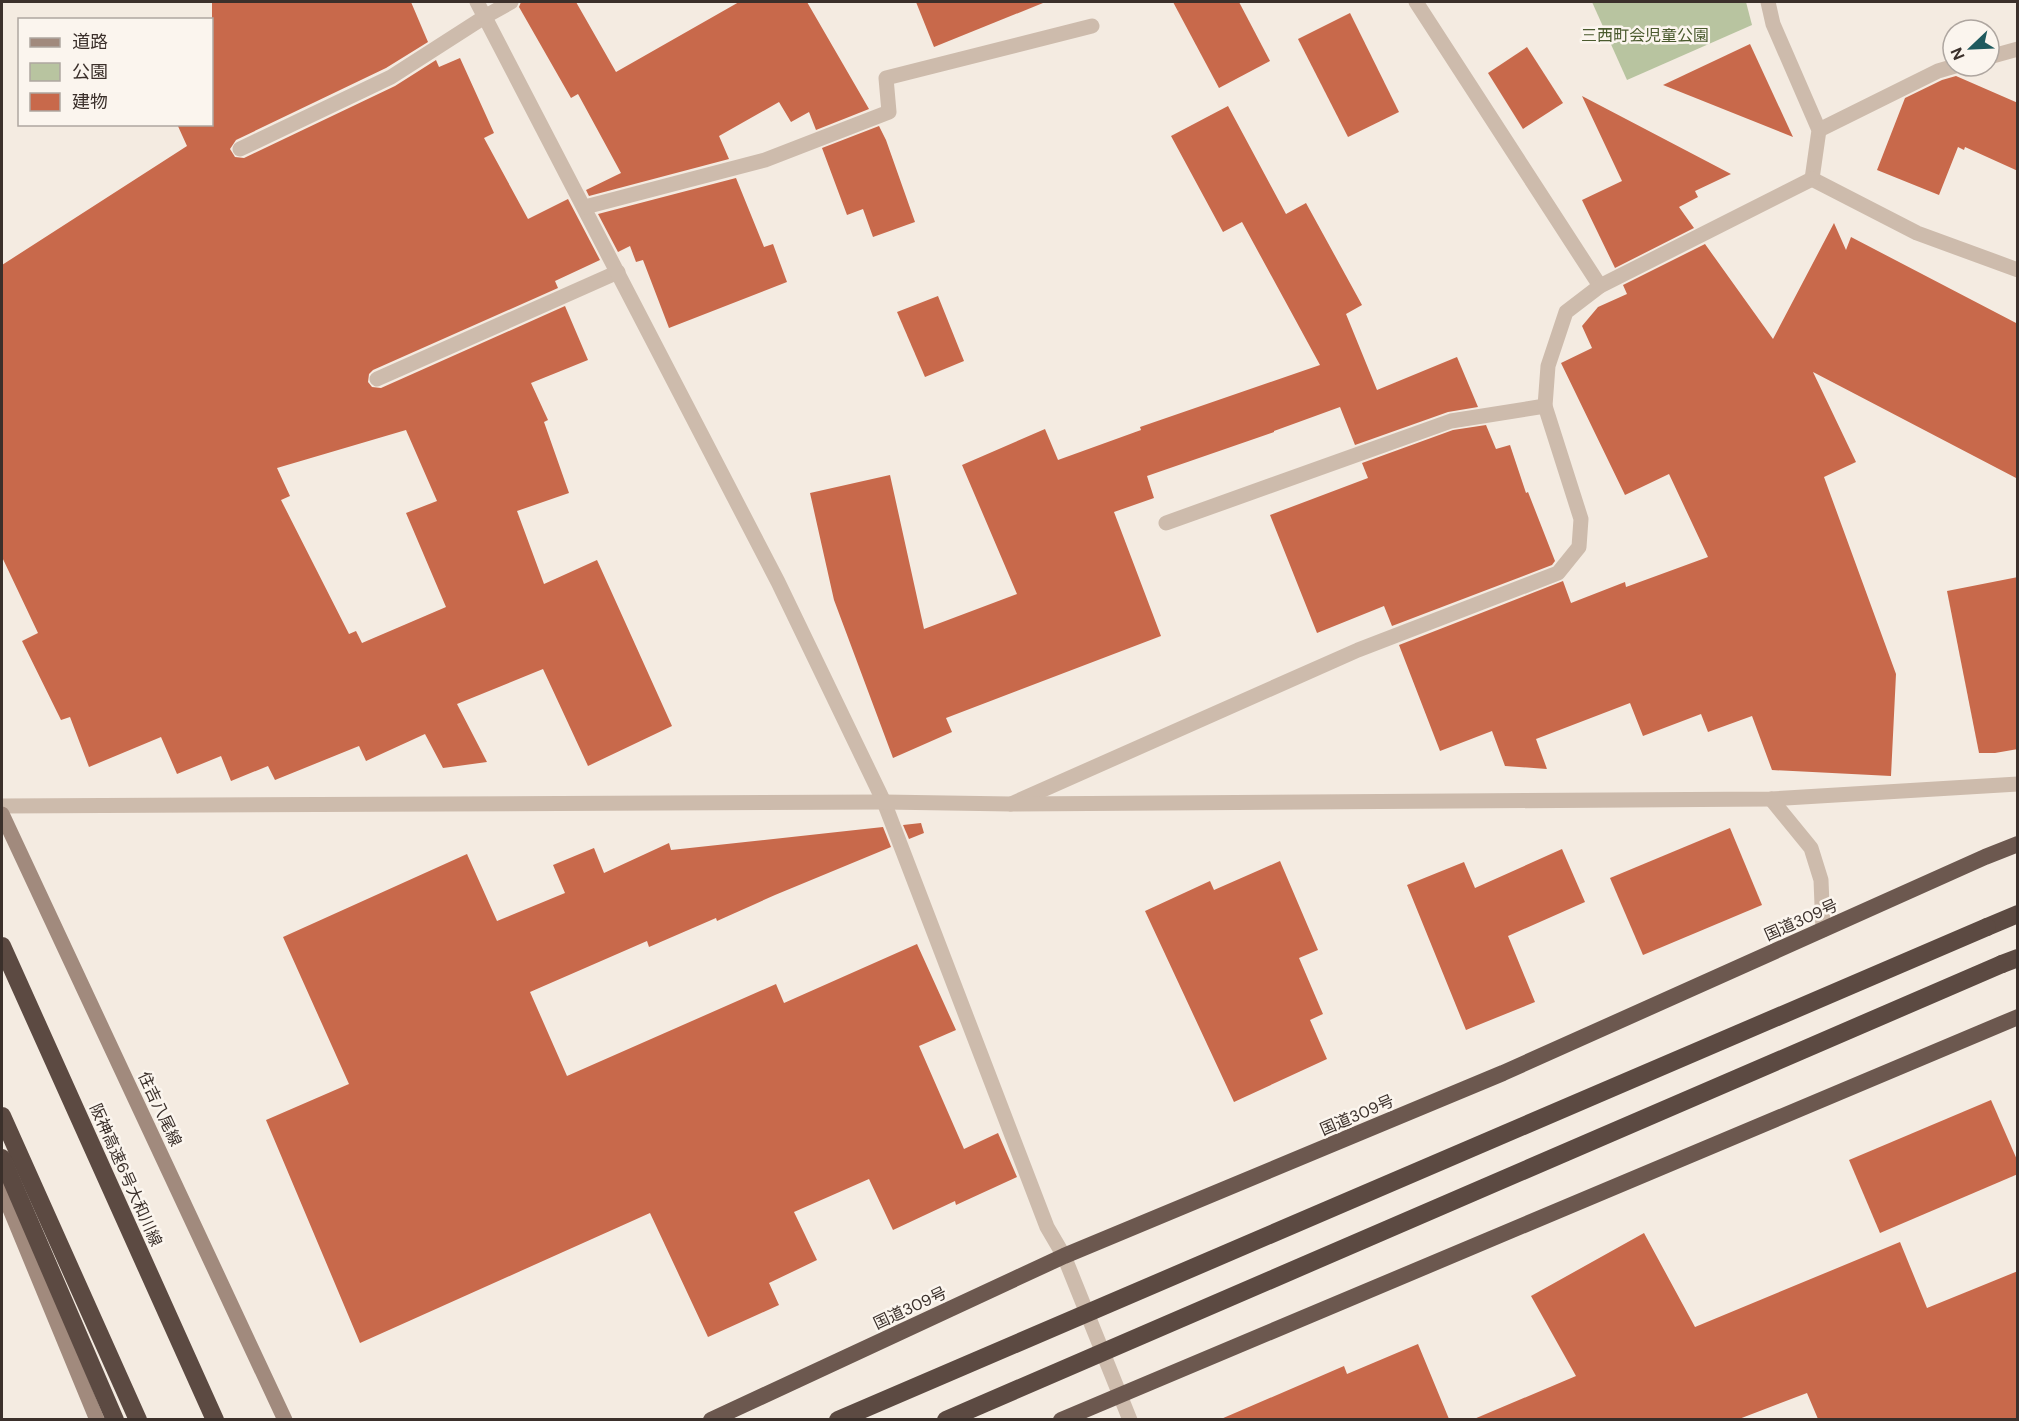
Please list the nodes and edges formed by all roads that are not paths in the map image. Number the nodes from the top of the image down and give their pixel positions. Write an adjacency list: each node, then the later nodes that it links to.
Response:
1 (477, 2): 5 (street)
2 (511, 2): 5 (street)
3 (1416, 2): 16 (street)
4 (1768, 2): 10 (street)
5 (486, 16): 11 (street); 13 (street)
6 (1092, 26): 13 (street)
7 (2018, 49): 8 (street)
8 (2001, 54)
9 (1941, 70): 10 (street)
10 (1819, 130): 12 (street)
11 (240, 149)
12 (1812, 179): 14 (street); 16 (street)
13 (585, 207): 15 (street)
14 (2018, 270)
15 (618, 272): 17 (street); 22 (street)
16 (1600, 286): 18 (street)
17 (377, 379)
18 (1545, 406): 19 (street); 23 (street)
19 (1166, 523)
20 (2018, 784): 21 (street)
21 (1771, 799): 23 (street); 28 (street)
22 (884, 802): 23 (street); 24 (street); 35 (street)
23 (1011, 804)
24 (2, 806)
25 (2, 814): 41 (main road, 住吉八尾線)
26 (2018, 844): 28 (highway, 国道309号)
27 (2018, 914): 43 (highway, bridge)
28 (1823, 930): 35 (highway, 国道309号)
29 (2, 946): 40 (highway, 阪神高速6号大和川線)
30 (2010, 961): 44 (highway, bridge)
31 (2018, 1017): 36 (highway)
32 (2, 1116): 39 (highway)
33 (2, 1158): 38 (highway)
34 (2, 1190): 37 (main road)
35 (1064, 1256): 36 (street); 42 (highway, 国道309号)
36 (1120, 1395): 45 (highway); 46 (street)
37 (97, 1419)
38 (115, 1419)
39 (138, 1419)
40 (215, 1419)
41 (285, 1419)
42 (711, 1419)
43 (838, 1419)
44 (946, 1419)
45 (1061, 1419)
46 (1130, 1419)

